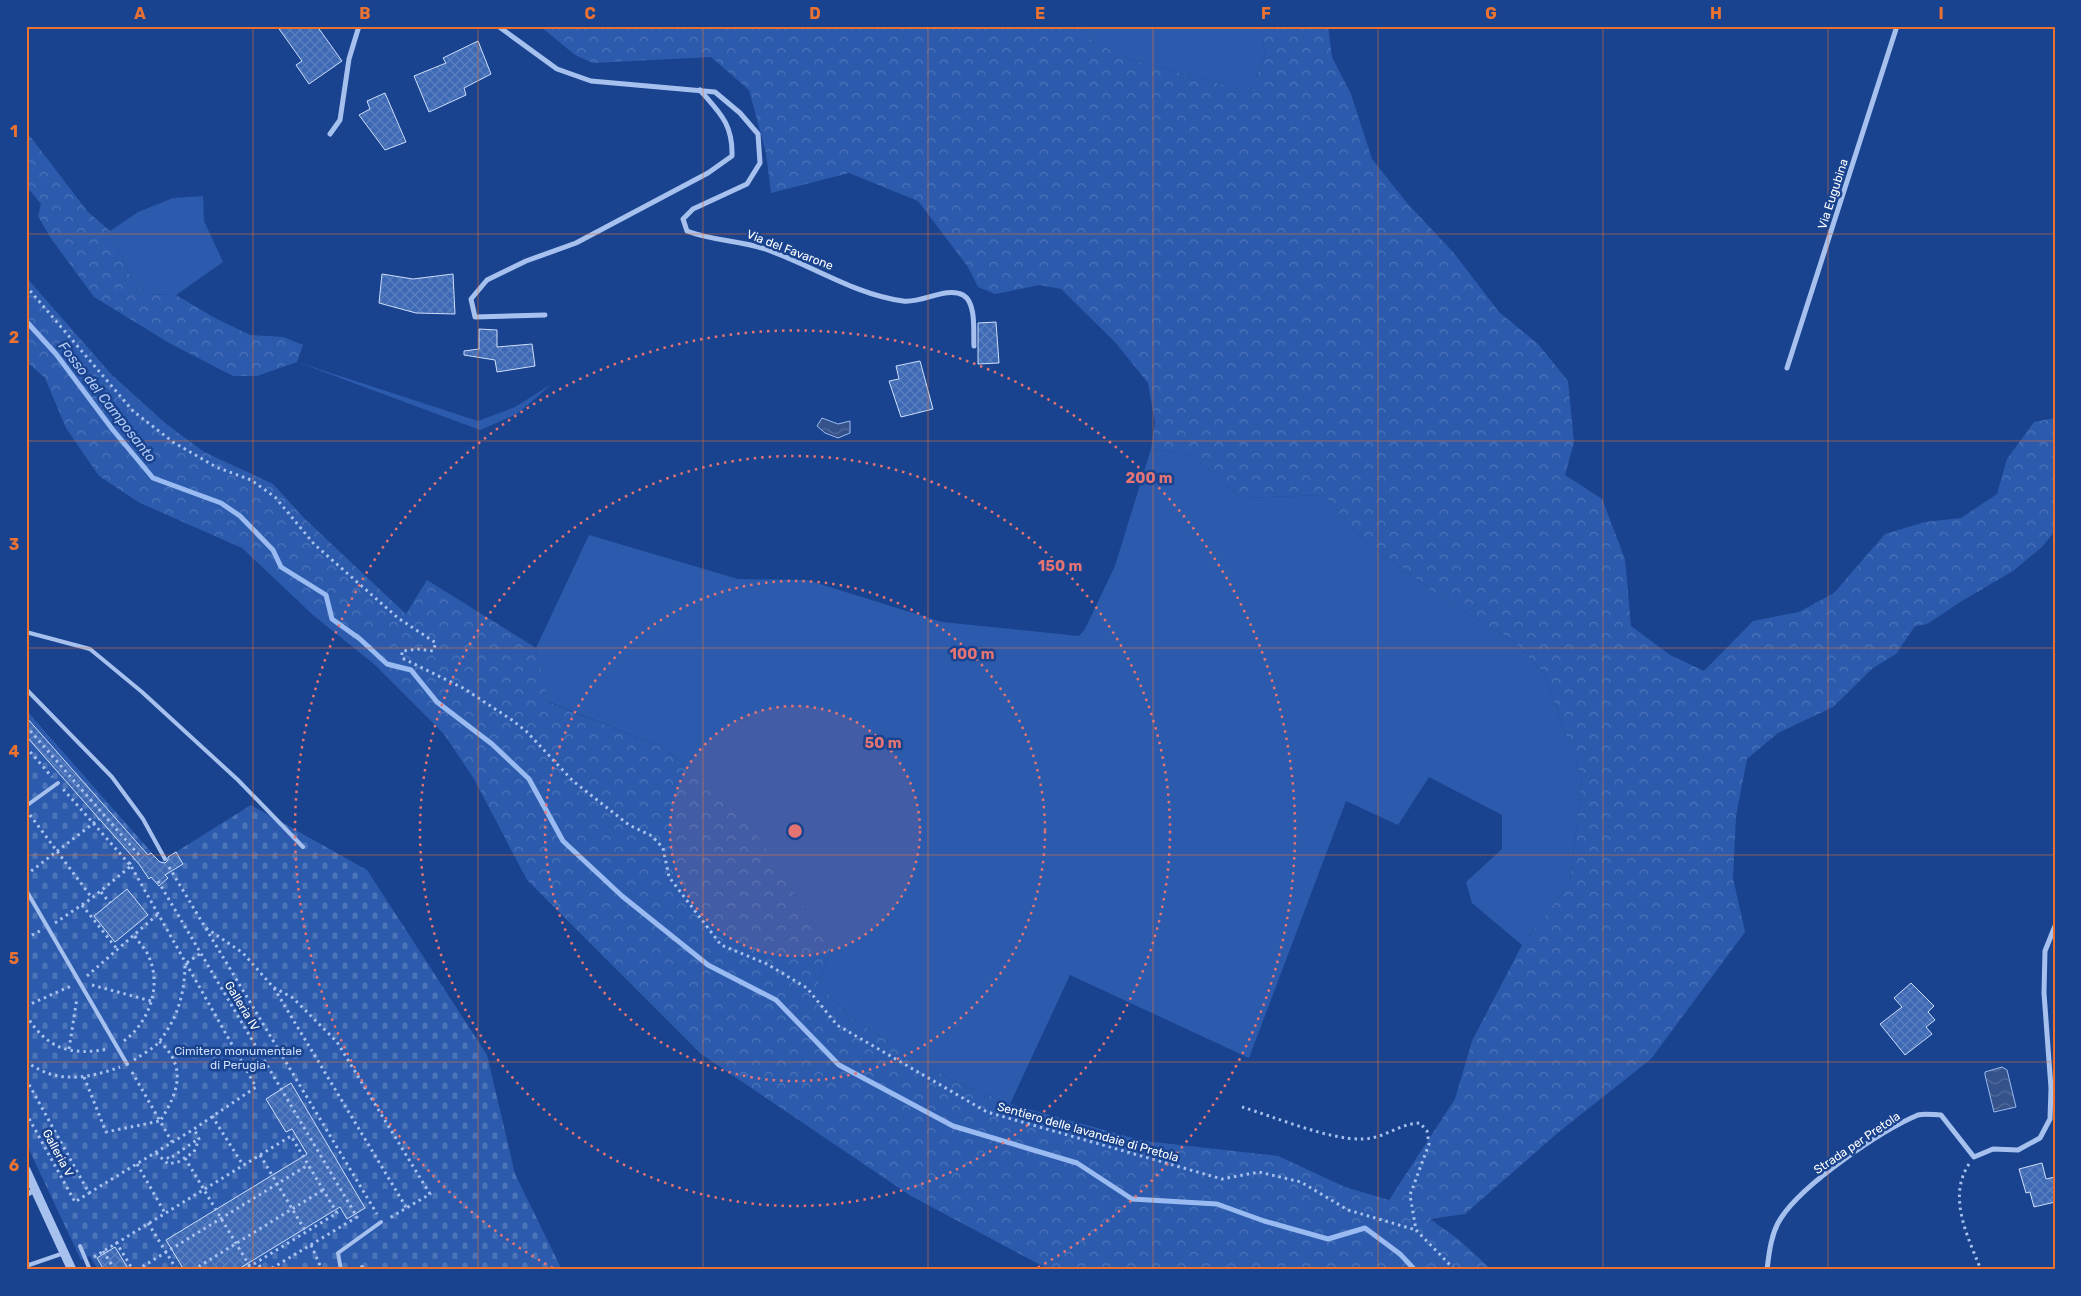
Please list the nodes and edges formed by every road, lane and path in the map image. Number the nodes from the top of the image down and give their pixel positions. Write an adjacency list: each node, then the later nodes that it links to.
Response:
1 (359, 26): 5 (street)
2 (498, 26): 4 (street, Via del Favarone)
3 (1897, 26): 9 (street, Via Eugubina)
4 (700, 90): 7 (street); 8 (street, Via del Favarone)
5 (330, 134)
6 (26, 286): 75 (path, Sentiero delle lavandaie di Pretola)
7 (545, 316)
8 (974, 346)
9 (1787, 368)
10 (26, 632): 19 (lane)
11 (26, 689): 23 (lane)
12 (26, 726): 21 (path)
13 (26, 747): 14 (path)
14 (58, 783): 15 (lane); 18 (path)
15 (26, 806)
16 (26, 810): 20 (path)
17 (99, 819): 18 (path)
18 (94, 825): 20 (path); 24 (path)
19 (303, 846)
20 (58, 852): 25 (path); 29 (path)
21 (139, 855)
22 (134, 859): 24 (path)
23 (164, 859): 35 (path)
24 (130, 865): 28 (path); 32 (path)
25 (26, 875)
26 (158, 881): 38 (path, Galleria IV)
27 (26, 890): 34 (lane)
28 (101, 892): 29 (path); 30 (path)
29 (92, 898): 31 (path)
30 (110, 903)
31 (82, 905): 34 (path); 37 (path)
32 (158, 914): 37 (path); 49 (path)
33 (2055, 926): 57 (street)
34 (48, 927): 36 (path); 40 (lane)
35 (206, 928): 41 (path); 73 (path)
36 (26, 938)
37 (117, 949): 40 (path)
38 (201, 954): 39 (path); 79 (path, Galleria IV)
39 (192, 959)
40 (79, 982): 42 (path); 44 (lane)
41 (274, 988): 69 (path); 69 (path)
42 (26, 1006)
43 (159, 1041): 50 (path)
44 (127, 1064): 50 (path)
45 (84, 1077): 50 (path)
46 (26, 1079): 67 (path)
47 (1242, 1107): 75 (path)
48 (26, 1113): 67 (path, Galleria V)
49 (212, 1116): 51 (path); 60 (path)
50 (160, 1121): 53 (path)
51 (194, 1128): 52 (path); 53 (path)
52 (199, 1139): 56 (path); 58 (path)
53 (172, 1142): 54 (path)
54 (156, 1153): 58 (path); 59 (path)
55 (260, 1155): 60 (path); 61 (path); 63 (path)
56 (167, 1157)
57 (1974, 1157): 102 (street, Strada per Pretola); 103 (path)
58 (185, 1158): 65 (path)
59 (137, 1164): 67 (path); 71 (path)
60 (243, 1166): 65 (path)
61 (308, 1166): 63 (path); 66 (path)
62 (26, 1170): 64 (street)
63 (277, 1184): 70 (path); 72 (path)
64 (36, 1189): 68 (street); 82 (street)
65 (204, 1189): 71 (path); 72 (path)
66 (324, 1190): 70 (path); 76 (path)
67 (90, 1193)
68 (26, 1195)
69 (406, 1208): 73 (path)
70 (293, 1209): 76 (path); 78 (path)
71 (165, 1213): 74 (path)
72 (221, 1218): 78 (path); 83 (path)
73 (382, 1222): 100 (lane)
74 (148, 1223): 77 (path); 83 (path)
75 (1416, 1230): 101 (path)
76 (306, 1232): 88 (path)
77 (116, 1242): 81 (path); 92 (path)
78 (236, 1244): 88 (path); 95 (path)
79 (311, 1245): 98 (path); 99 (path)
80 (80, 1246): 90 (lane)
81 (103, 1251): 84 (path); 91 (path)
82 (64, 1252): 87 (lane); 89 (street)
83 (166, 1252): 93 (path); 94 (path)
84 (94, 1257)
85 (259, 1265): 97 (path)
86 (26, 1266): 87 (lane)
87 (35, 1268)
88 (251, 1268): 96 (path)
89 (72, 1270)
90 (90, 1270)
91 (115, 1270)
92 (133, 1270)
93 (137, 1270)
94 (177, 1270)
95 (193, 1270)
96 (244, 1270)
97 (262, 1270)
98 (269, 1270)
99 (322, 1270)
100 (341, 1270)
101 (1455, 1270)
102 (1767, 1270)
103 (1981, 1270)

